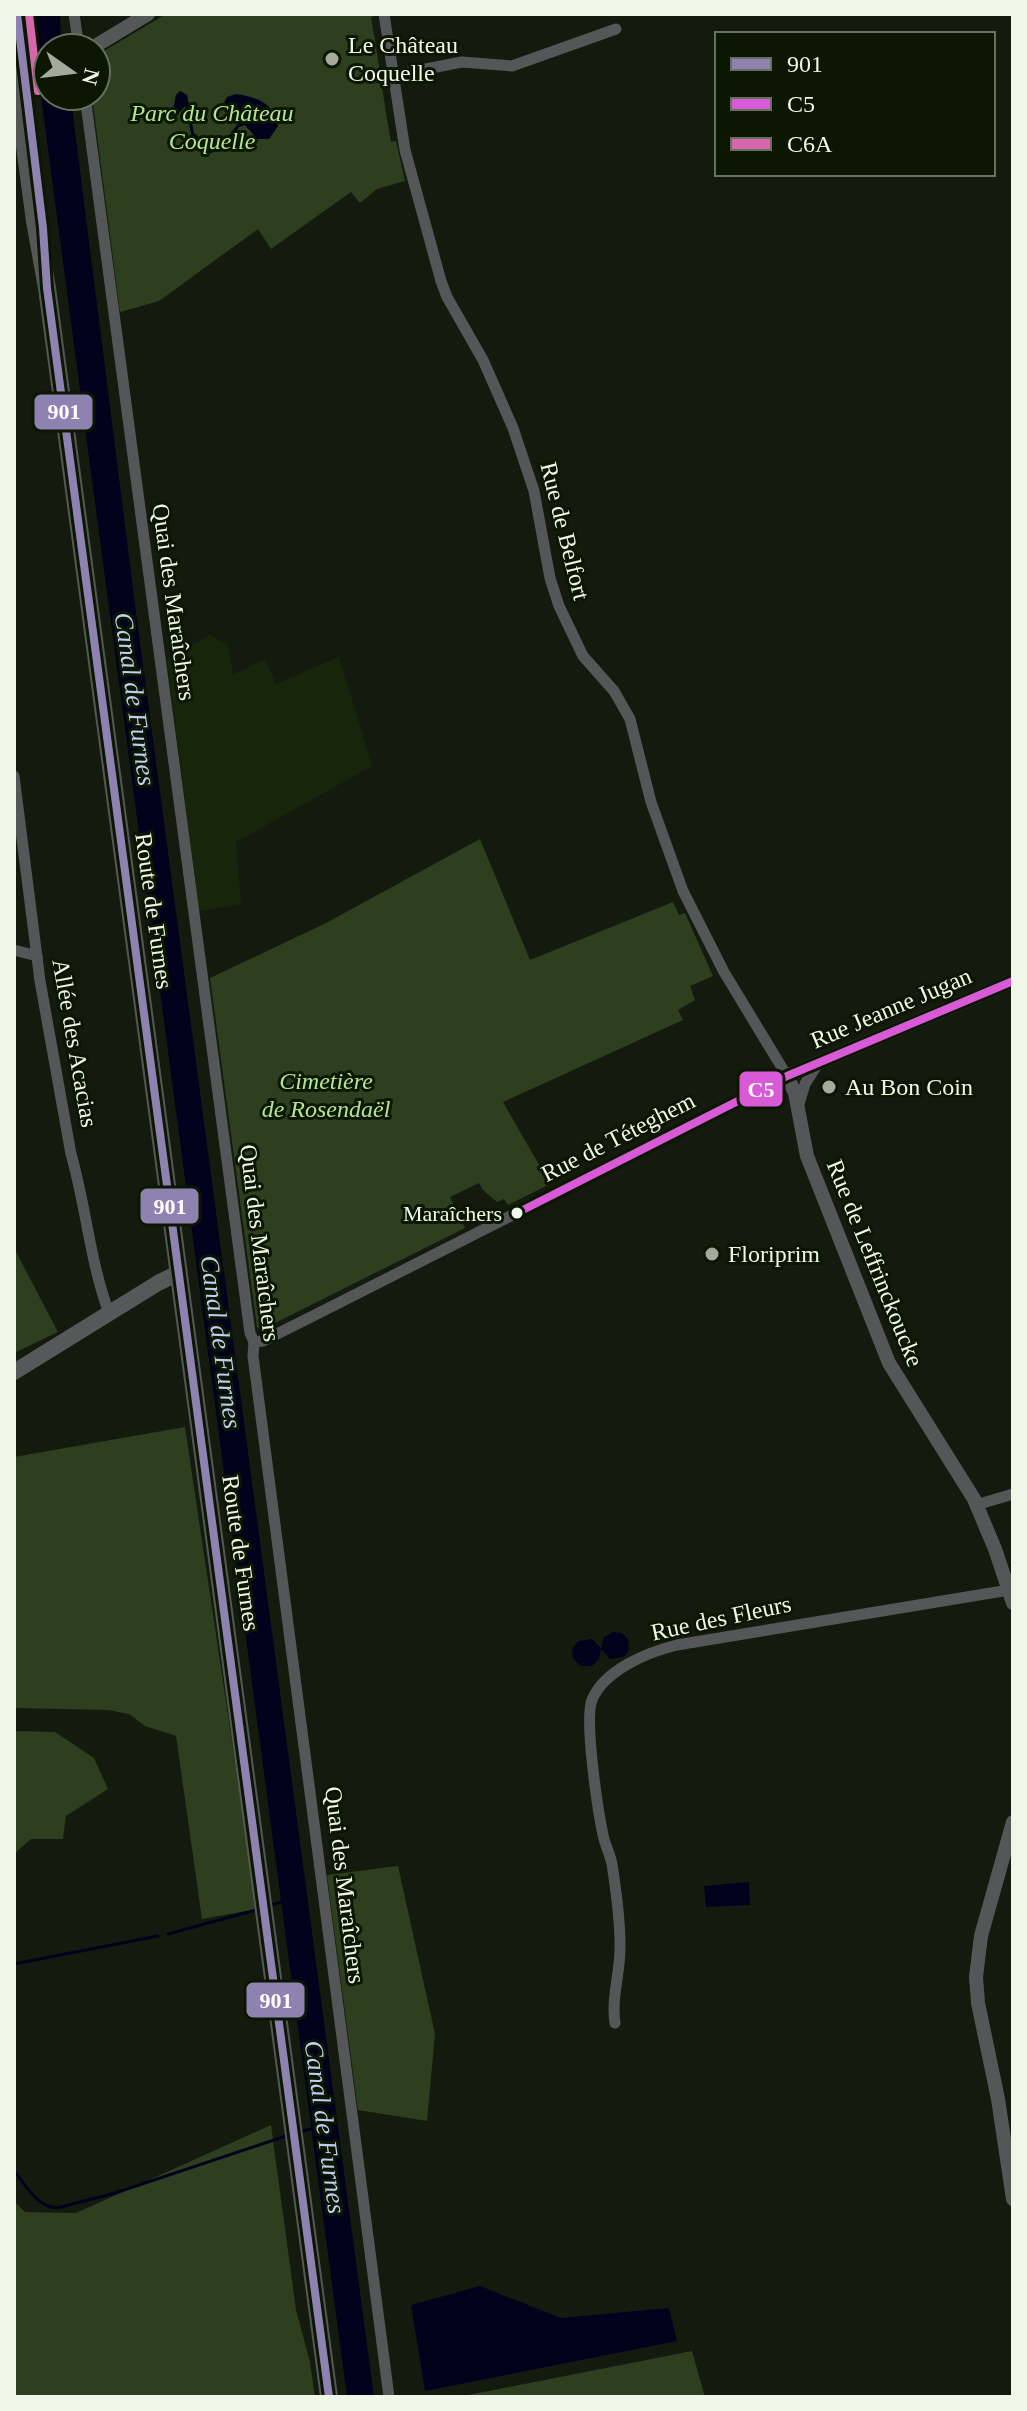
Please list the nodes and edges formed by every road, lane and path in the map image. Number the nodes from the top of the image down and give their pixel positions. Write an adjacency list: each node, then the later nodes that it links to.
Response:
1 (17, 14): 7 (main road, Route de Furnes)
2 (148, 14): 5 (street)
3 (384, 14): 6 (street, Rue de Belfort)
4 (616, 29): 6 (street)
5 (112, 36)
6 (395, 75): 16 (street, Rue de Belfort)
7 (29, 80): 9 (main road, Route de Furnes); 10 (main road, Route de Furnes)
8 (87, 112): 20 (street, Quai des Maraîchers)
9 (18, 127): 10 (main road, Route de Furnes)
10 (47, 288): 18 (main road, Route de Furnes)
11 (14, 776): 13 (street, Allée des Acacias)
12 (14, 950): 13 (street)
13 (37, 956): 19 (street, Allée des Acacias)
14 (1013, 981): 15 (street, Rue Jeanne Jugan)
15 (819, 1062): 16 (street, Rue Jeanne Jugan); 17 (street)
16 (787, 1076): 17 (street, Rue de Leffrinckoucke); 20 (street, Rue de Téteghem)
17 (798, 1113): 23 (street, Rue de Leffrinckoucke)
18 (178, 1273): 19 (main road); 28 (main road, Route de Furnes)
19 (109, 1313): 21 (main road)
20 (254, 1342): 29 (street, Quai des Maraîchers)
21 (14, 1372)
22 (1013, 1494): 23 (street)
23 (976, 1505): 24 (street, Rue de Leffrinckoucke)
24 (1011, 1597): 26 (street, Rue des Fleurs)
25 (1013, 1822): 27 (street)
26 (615, 2023)
27 (1013, 2199)
28 (329, 2397)
29 (389, 2397)

